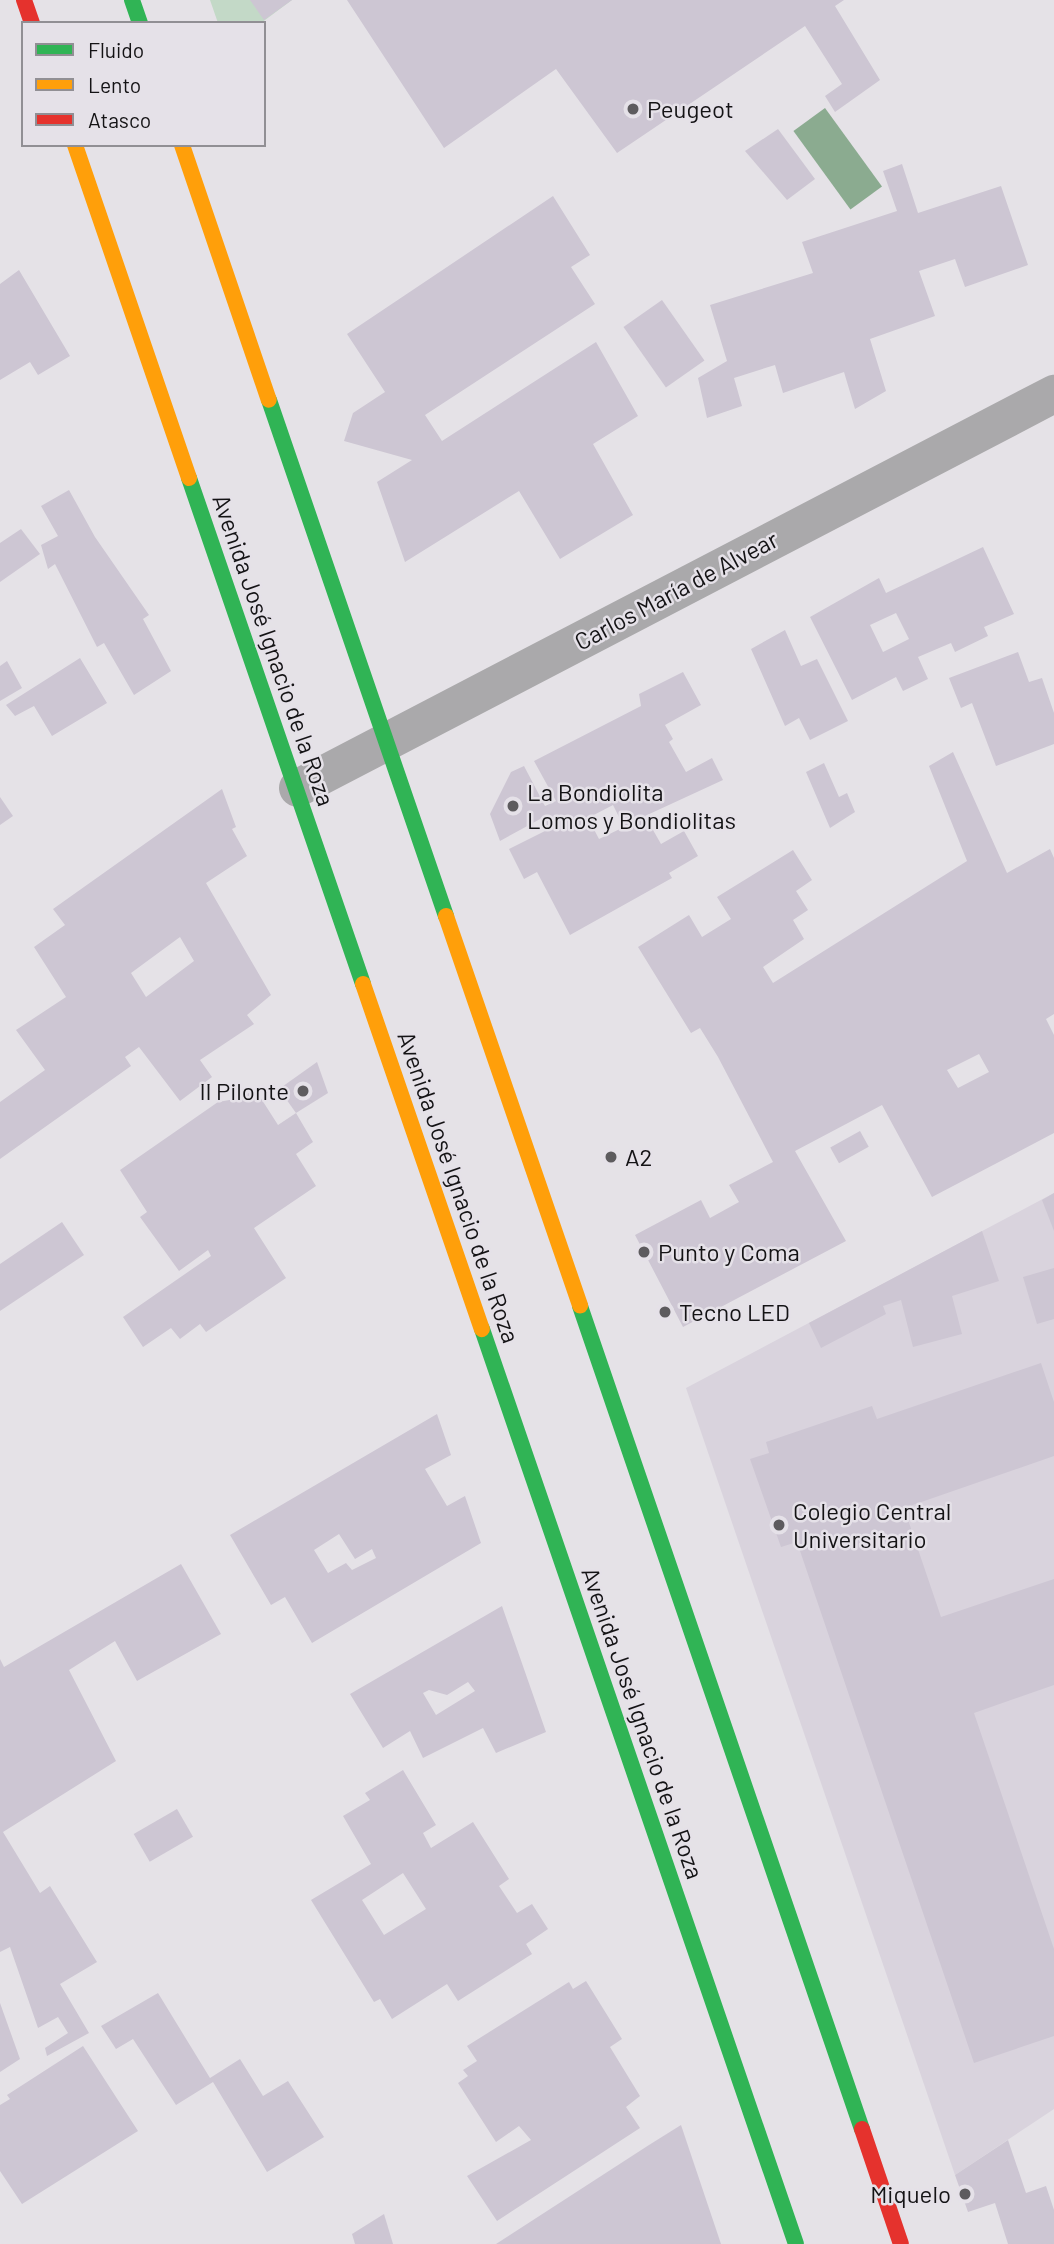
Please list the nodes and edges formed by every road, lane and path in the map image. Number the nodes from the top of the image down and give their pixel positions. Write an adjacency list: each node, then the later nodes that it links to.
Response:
1 (24, 0): 3 (main road)
2 (132, 0): 4 (main road)
3 (31, 21)
4 (139, 21)
5 (76, 147): 9 (main road, Avenida José Ignacio de la Roza)
6 (183, 147): 8 (main road)
7 (1054, 394): 8 (street, Carlos María de Alvear)
8 (387, 741): 9 (street, Carlos María de Alvear); 11 (main road)
9 (298, 788): 10 (main road, Avenida José Ignacio de la Roza)
10 (796, 2244)
11 (901, 2244)

